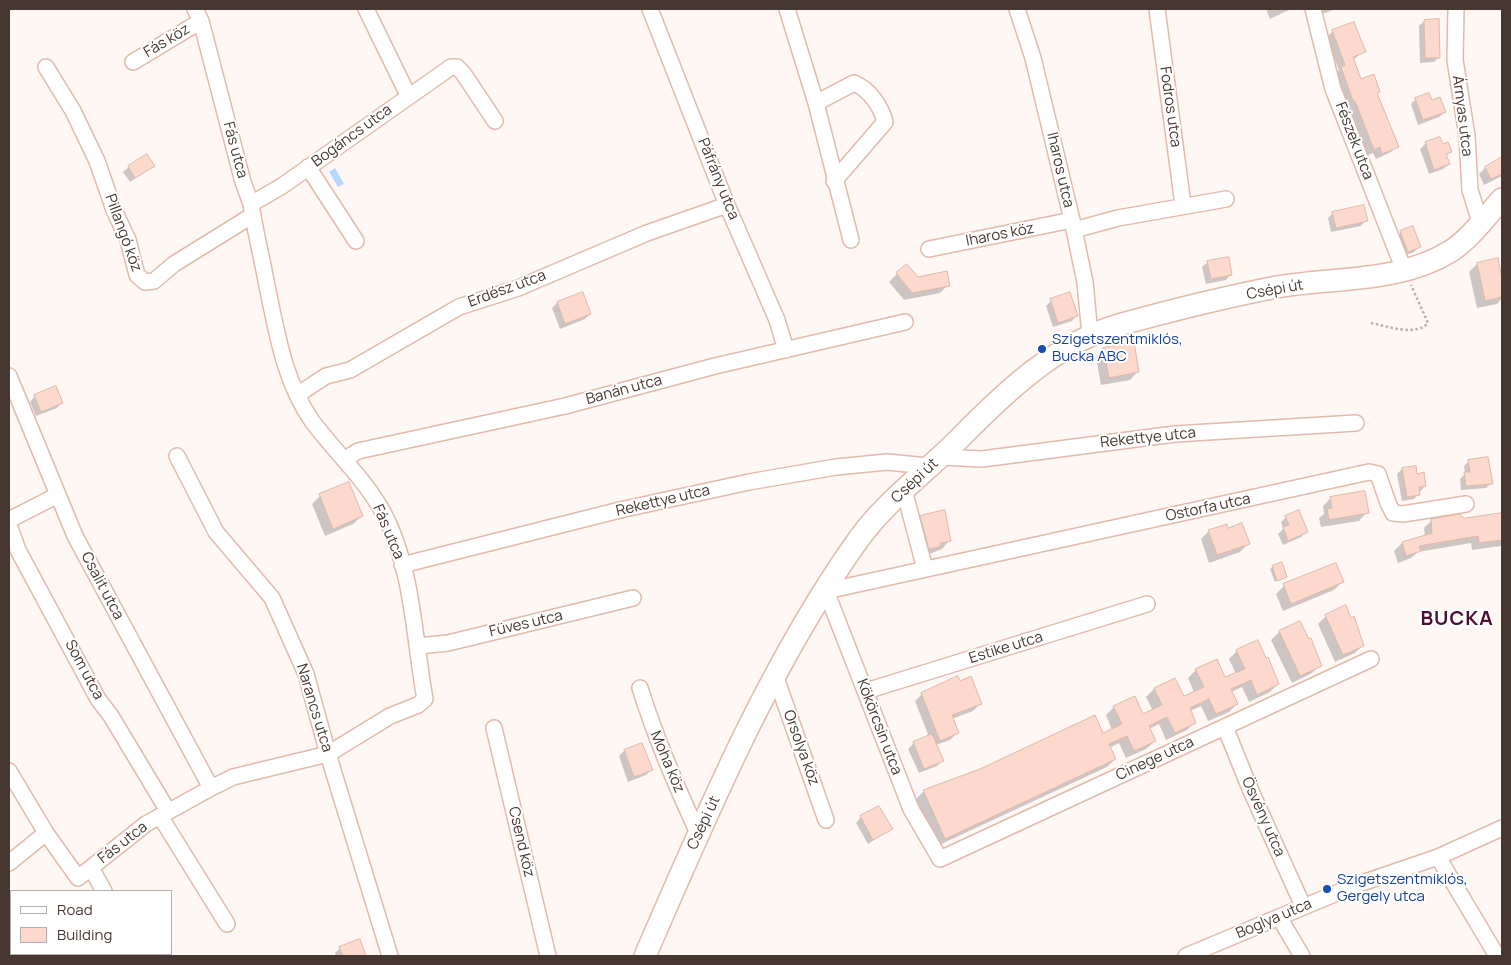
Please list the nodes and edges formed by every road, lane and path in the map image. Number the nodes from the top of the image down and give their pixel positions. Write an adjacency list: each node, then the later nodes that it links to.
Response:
1 (366, 9): 11 (street)
2 (650, 9): 18 (street, Páfrány utca)
3 (787, 9): 12 (street)
4 (1017, 9): 22 (street, Iharos utca)
5 (1157, 9): 19 (street, Fodros utca)
6 (1313, 9): 26 (street, Fészek utca)
7 (1456, 9): 21 (street, Árnyas utca)
8 (198, 15): 9 (street, Fás köz); 20 (street, Fás utca)
9 (133, 62)
10 (46, 67): 20 (street, Pillangó köz)
11 (408, 95): 13 (street, Bogáncs utca); 14 (street, Bogáncs utca)
12 (816, 103): 15 (street); 15 (street)
13 (495, 121)
14 (308, 167): 20 (street, Bogáncs utca); 24 (street)
15 (834, 181): 23 (street)
16 (1226, 199): 19 (street)
17 (1501, 202): 21 (street, Csépi út)
18 (727, 205): 30 (street, Páfrány utca); 32 (street, Erdész utca)
19 (1184, 205): 22 (street)
20 (252, 209): 32 (street, Fás utca)
21 (1480, 222): 26 (street, Csépi út)
22 (1072, 225): 25 (street, Iharos köz); 29 (street, Iharos utca)
23 (851, 240)
24 (356, 241)
25 (929, 249)
26 (1404, 270): 28 (path); 29 (street, Csépi út)
27 (905, 322): 30 (street, Banán utca)
28 (1371, 324)
29 (1090, 334): 36 (street, Csépi út)
30 (786, 350): 35 (street, Banán utca)
31 (9, 376): 38 (street, Csalit utca)
32 (297, 395): 35 (street, Fás utca)
33 (1356, 422): 36 (street, Rekettye utca)
34 (176, 456): 54 (street, Narancs utca)
35 (344, 460): 42 (street, Fás utca)
36 (935, 462): 37 (street, Csépi út); 42 (street, Rekettye utca)
37 (904, 490): 43 (street); 44 (street, Csépi út)
38 (58, 495): 40 (street); 56 (street, Csalit utca)
39 (1466, 504): 43 (street, Ostorfa utca)
40 (9, 520)
41 (9, 525): 57 (street, Som utca)
42 (402, 564): 47 (street, Fás utca)
43 (925, 570): 44 (street, Ostorfa utca)
44 (826, 591): 49 (street, Csépi út); 51 (street, Kökörcsin utca)
45 (633, 598): 47 (street, Füves utca)
46 (1147, 604): 51 (street, Estike utca)
47 (418, 646): 54 (street, Fás utca)
48 (1371, 659): 52 (street, Cinege utca)
49 (775, 675): 58 (street, Orsolya köz); 61 (street, Csépi út)
50 (640, 688): 61 (street, Moha köz)
51 (866, 691): 63 (street, Kökörcsin utca)
52 (1225, 727): 63 (street, Cinege utca); 67 (street, Ösvény utca)
53 (494, 728): 71 (street, Csend köz)
54 (328, 754): 56 (street, Fás utca); 70 (street, Narancs utca)
55 (9, 771): 60 (street)
56 (211, 788): 57 (street, Fás utca)
57 (164, 814): 65 (street, Fás utca); 69 (street, Som utca)
58 (826, 820)
59 (1502, 828): 62 (street, Boglya utca)
60 (46, 833): 64 (street); 65 (street, Fás utca)
61 (699, 835): 72 (street, Csépi út)
62 (1438, 857): 67 (street, Boglya utca); 75 (street)
63 (940, 859)
64 (9, 863)
65 (91, 868): 66 (street)
66 (103, 890)
67 (1303, 906): 68 (street, Boglya utca)
68 (1279, 917): 73 (street, Boglya utca); 74 (street)
69 (228, 924)
70 (390, 956)
71 (548, 956)
72 (645, 956)
73 (1186, 956)
74 (1302, 956)
75 (1497, 956)

